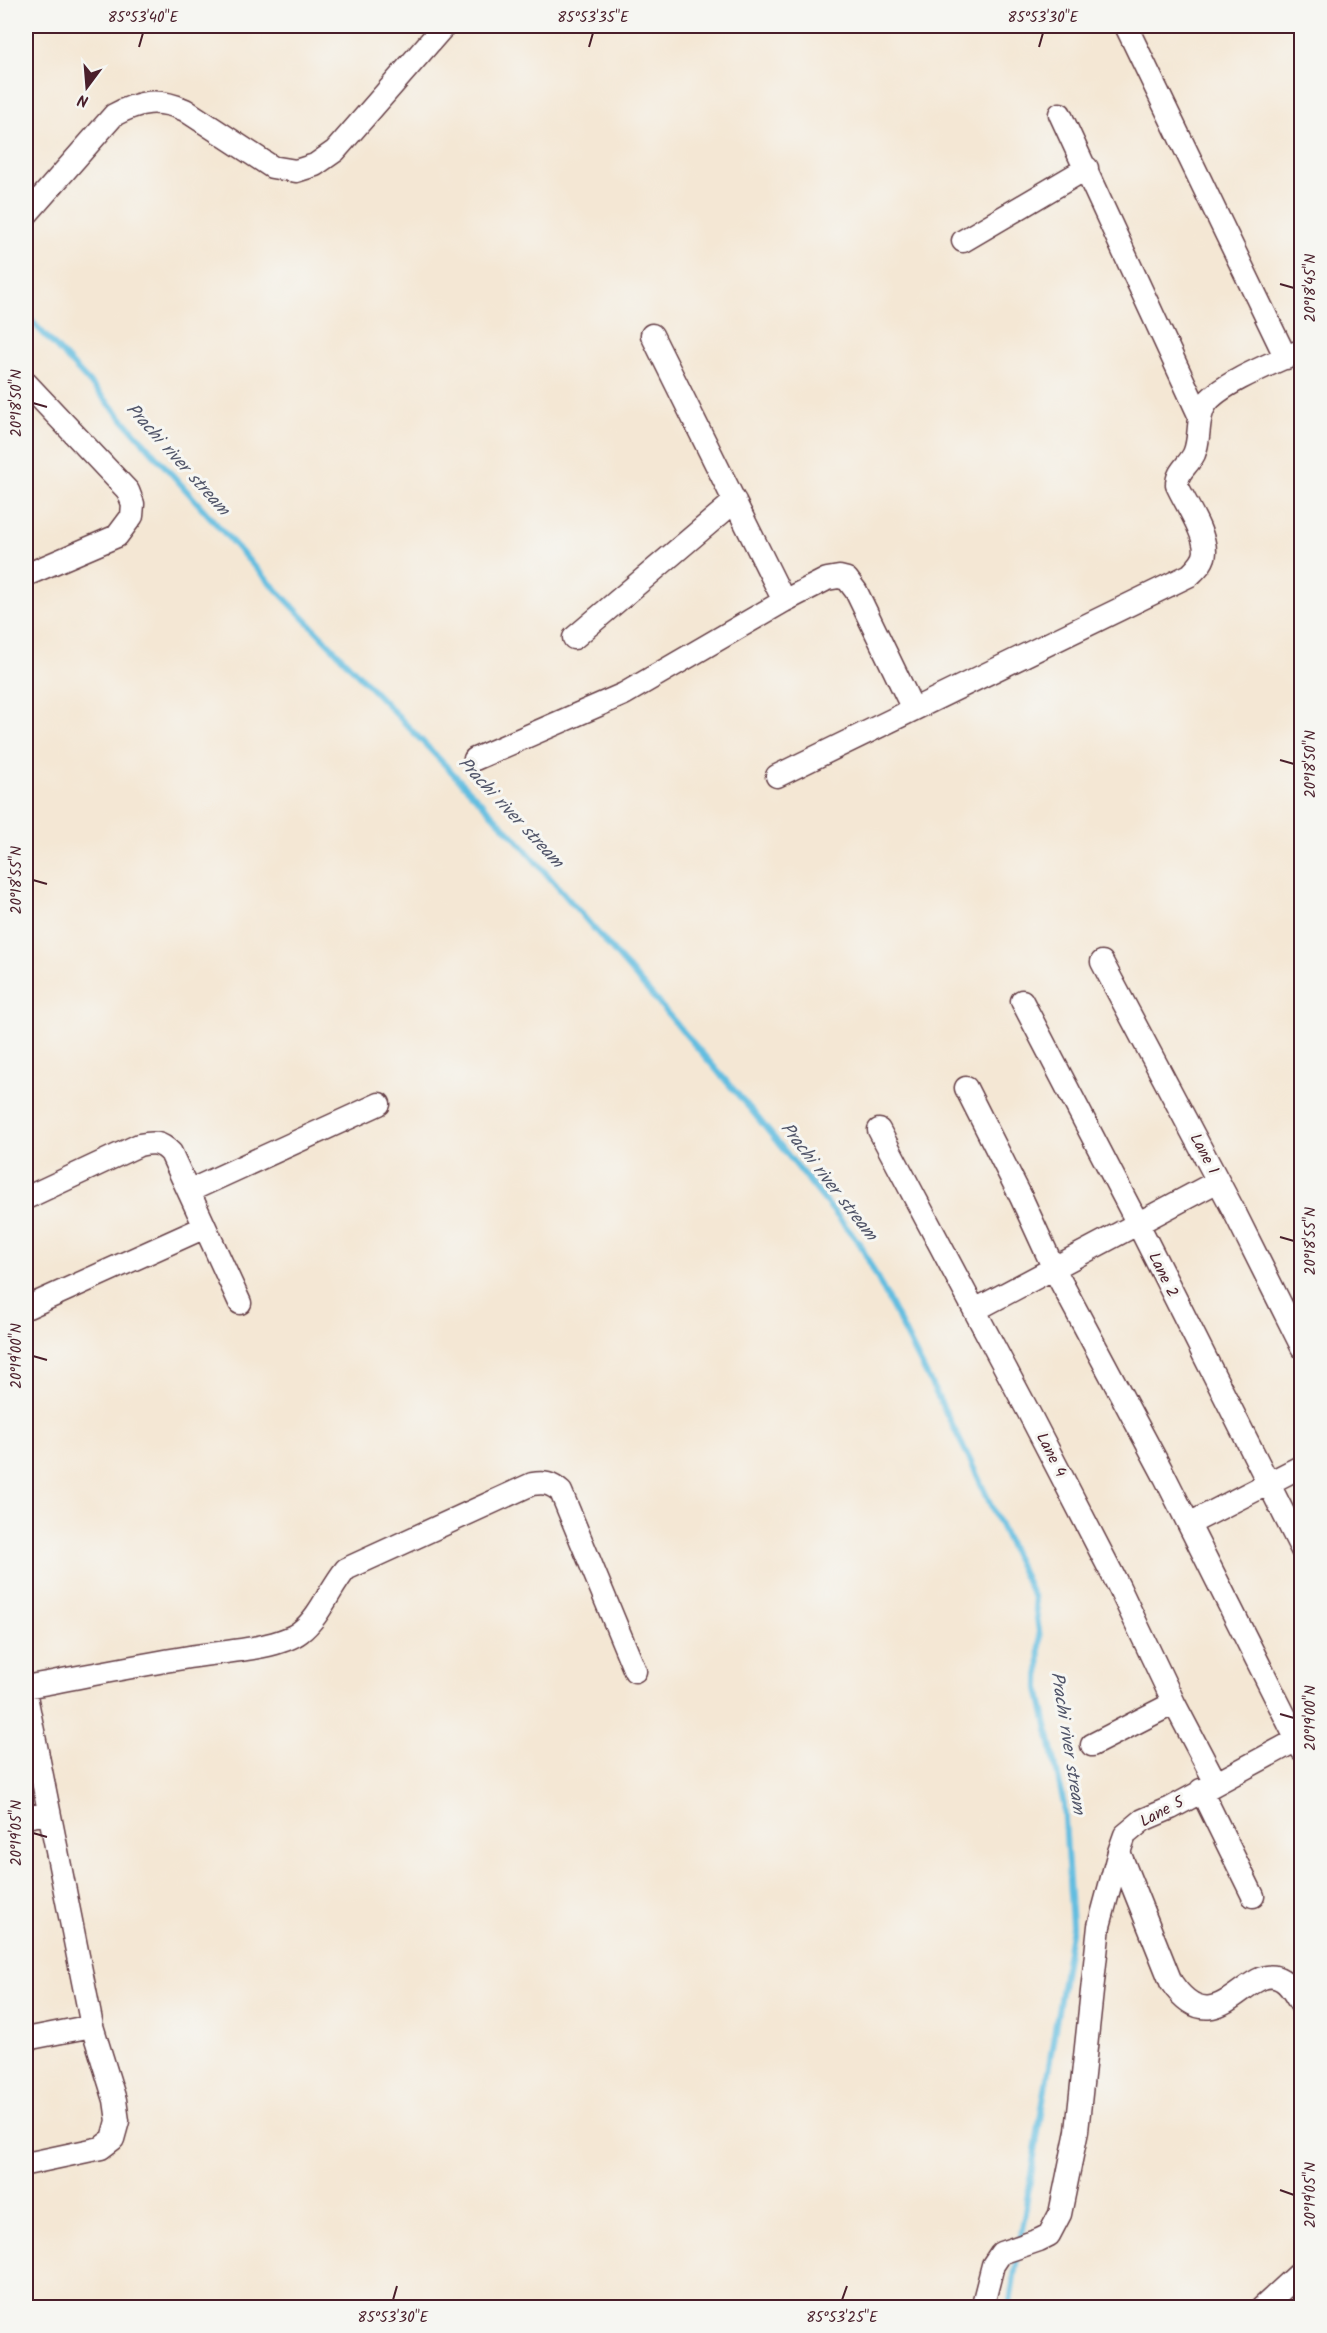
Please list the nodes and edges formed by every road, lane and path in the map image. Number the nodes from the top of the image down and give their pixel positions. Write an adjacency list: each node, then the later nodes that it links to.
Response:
1 (444, 26): 5 (street)
2 (1126, 26): 8 (street)
3 (1060, 114): 4 (street)
4 (1087, 168): 6 (street); 10 (street)
5 (26, 215)
6 (963, 241)
7 (652, 335): 11 (street)
8 (1294, 354): 10 (street)
9 (26, 383): 12 (street)
10 (1200, 417): 15 (street)
11 (735, 501): 13 (street); 14 (street)
12 (26, 575)
13 (784, 601): 15 (street); 16 (street)
14 (574, 638)
15 (912, 709): 17 (street)
16 (475, 759)
17 (777, 776)
18 (1102, 962): 23 (street, Lane 1)
19 (1022, 1001): 26 (street, Lane 2)
20 (966, 1088): 28 (street)
21 (379, 1104): 24 (street)
22 (879, 1130): 31 (street, Lane 4)
23 (1218, 1181): 26 (street); 32 (street, Lane 1)
24 (189, 1191): 25 (street); 27 (street)
25 (26, 1198)
26 (1138, 1224): 28 (street); 34 (street, Lane 2)
27 (205, 1227): 29 (street); 30 (street)
28 (1054, 1269): 31 (street); 35 (street)
29 (240, 1303)
30 (28, 1307)
31 (975, 1310): 40 (street, Lane 4)
32 (1302, 1347)
33 (1302, 1466): 34 (street)
34 (1268, 1484): 35 (street); 36 (street, Lane 2)
35 (1189, 1524): 41 (street)
36 (1302, 1550)
37 (635, 1671): 38 (street)
38 (26, 1687)
39 (26, 1696): 44 (street)
40 (1174, 1703): 42 (street); 43 (street, Lane 4)
41 (1300, 1742): 43 (street, Lane 5)
42 (1092, 1745)
43 (1209, 1786): 46 (street, Lane 5); 47 (street, Lane 4)
44 (49, 1813): 45 (street); 49 (street)
45 (26, 1816)
46 (1119, 1852): 48 (street); 53 (street, Lane 5)
47 (1253, 1896)
48 (1302, 2006)
49 (92, 2026): 50 (street); 51 (street)
50 (26, 2039)
51 (26, 2164)
52 (1302, 2271): 54 (street)
53 (982, 2307)
54 (1262, 2307)

